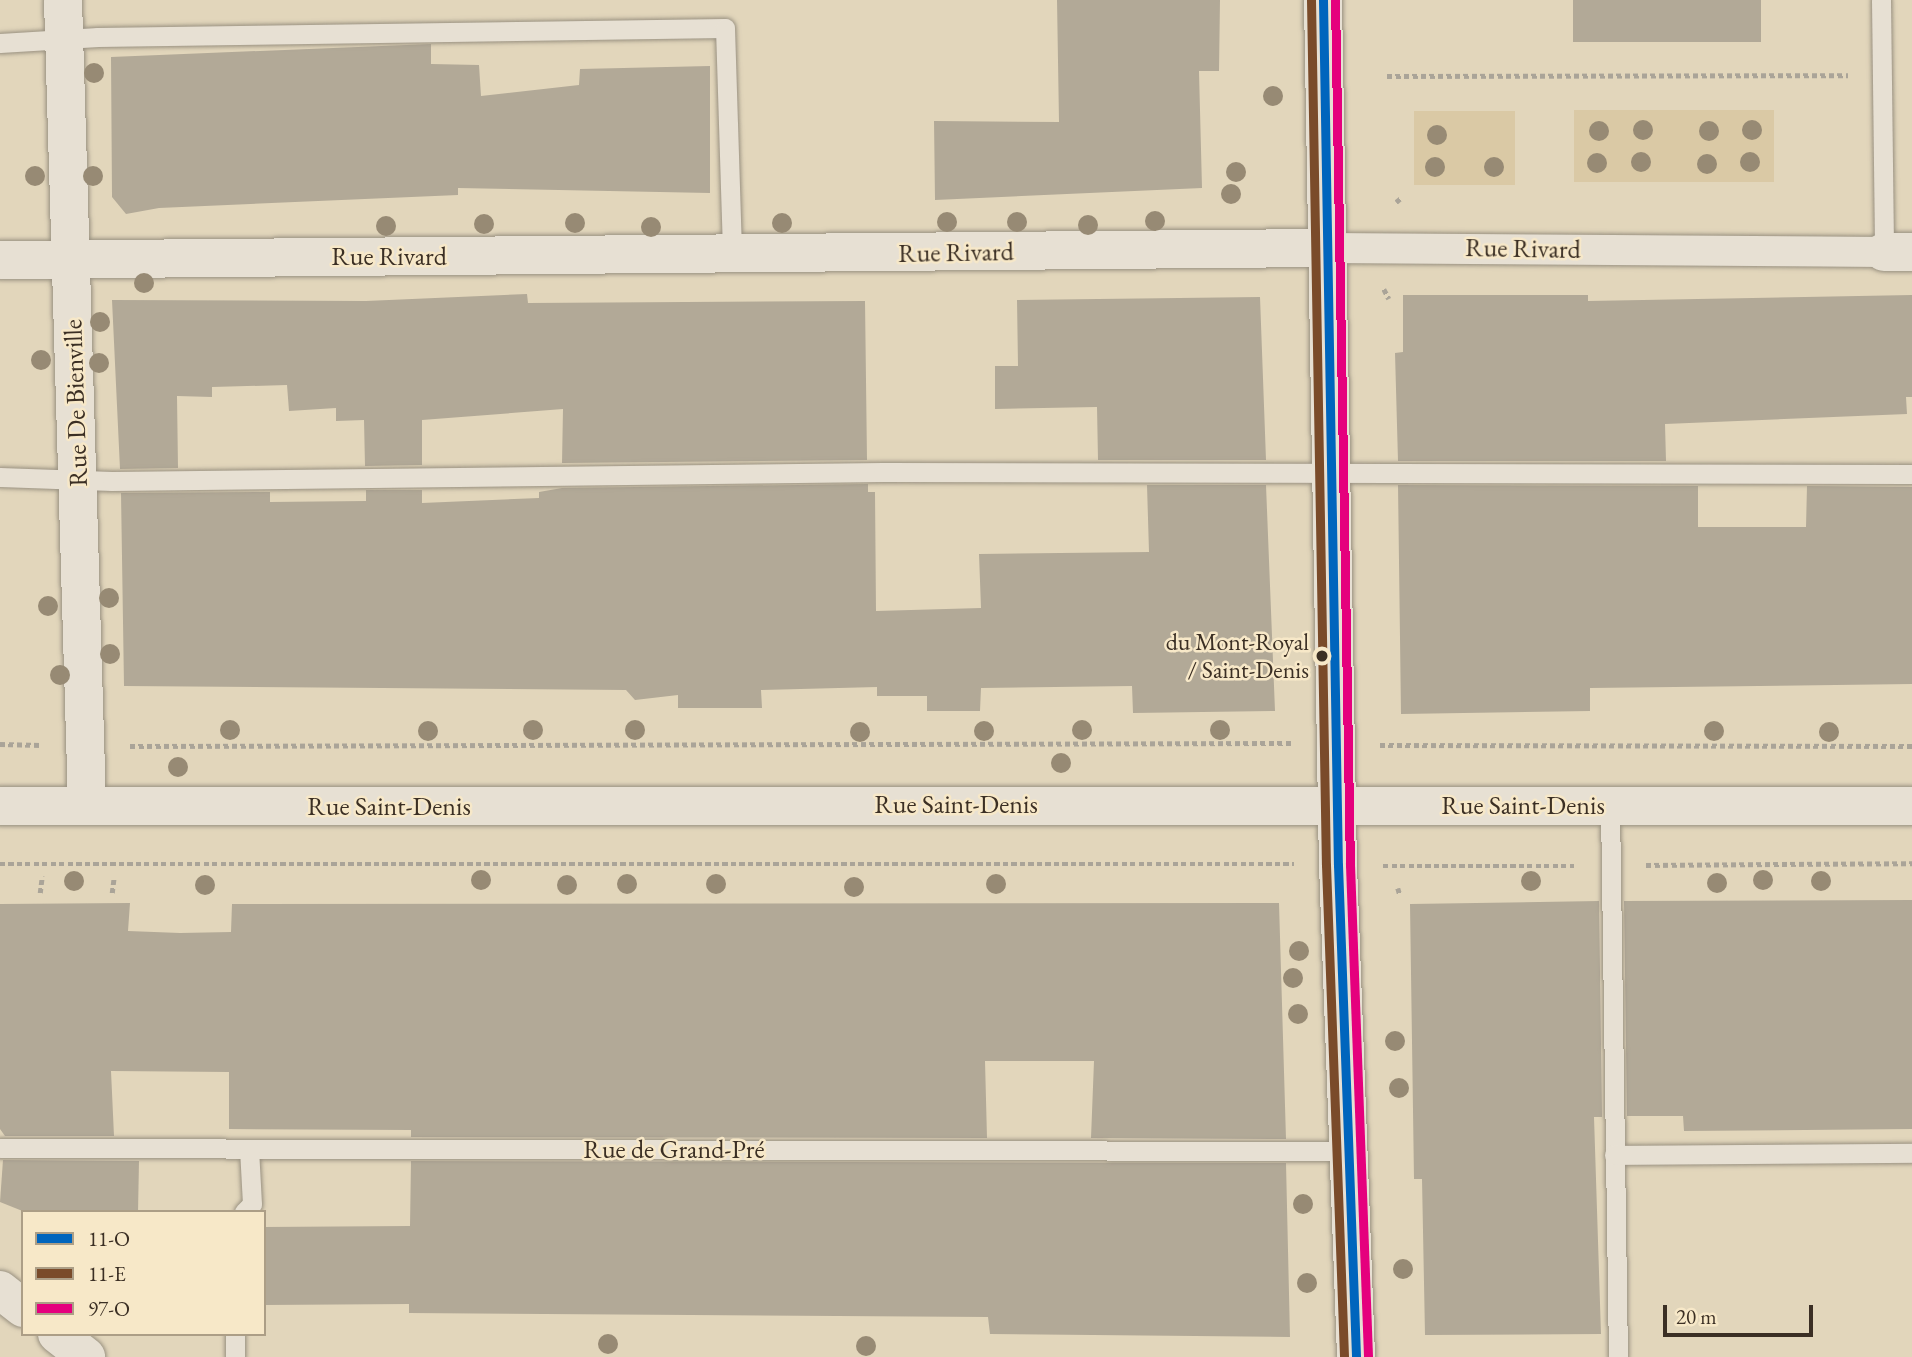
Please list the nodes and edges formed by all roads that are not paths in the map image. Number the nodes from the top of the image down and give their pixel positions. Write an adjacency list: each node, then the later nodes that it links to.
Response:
1 (63, 0): 4 (main road, Rue De Bienville)
2 (1323, 0): 6 (main road)
3 (1881, 0): 7 (lane)
4 (65, 39): 5 (lane); 8 (lane); 9 (main road, Rue De Bienville)
5 (0, 43)
6 (1328, 248): 7 (street, Rue Rivard); 8 (main road, Rue Rivard); 12 (main road)
7 (1898, 252)
8 (732, 255): 9 (main road, Rue Rivard)
9 (71, 259): 10 (main road, Rue Rivard); 14 (main road, Rue De Bienville)
10 (0, 260)
11 (1912, 474): 12 (lane)
12 (1331, 475): 14 (lane); 17 (main road)
13 (0, 477): 14 (lane)
14 (79, 479): 16 (main road, Rue De Bienville)
15 (0, 806): 16 (main road, Rue Saint-Denis)
16 (87, 806): 17 (main road, Rue Saint-Denis)
17 (1338, 806): 18 (main road, Rue Saint-Denis); 22 (main road)
18 (1610, 806): 19 (main road, Rue Saint-Denis); 24 (lane)
19 (1912, 806)
20 (0, 1148): 21 (lane, Rue de Grand-Pré)
21 (249, 1149): 22 (lane, Rue de Grand-Pré); 25 (lane)
22 (1348, 1151): 32 (main road)
23 (1912, 1153): 24 (lane)
24 (1614, 1155): 33 (lane)
25 (246, 1210)
26 (0, 1290): 27 (main road)
27 (21, 1306)
28 (60, 1336): 30 (main road)
29 (235, 1336): 31 (lane)
30 (86, 1357)
31 (235, 1357)
32 (1356, 1357)
33 (1618, 1357)

